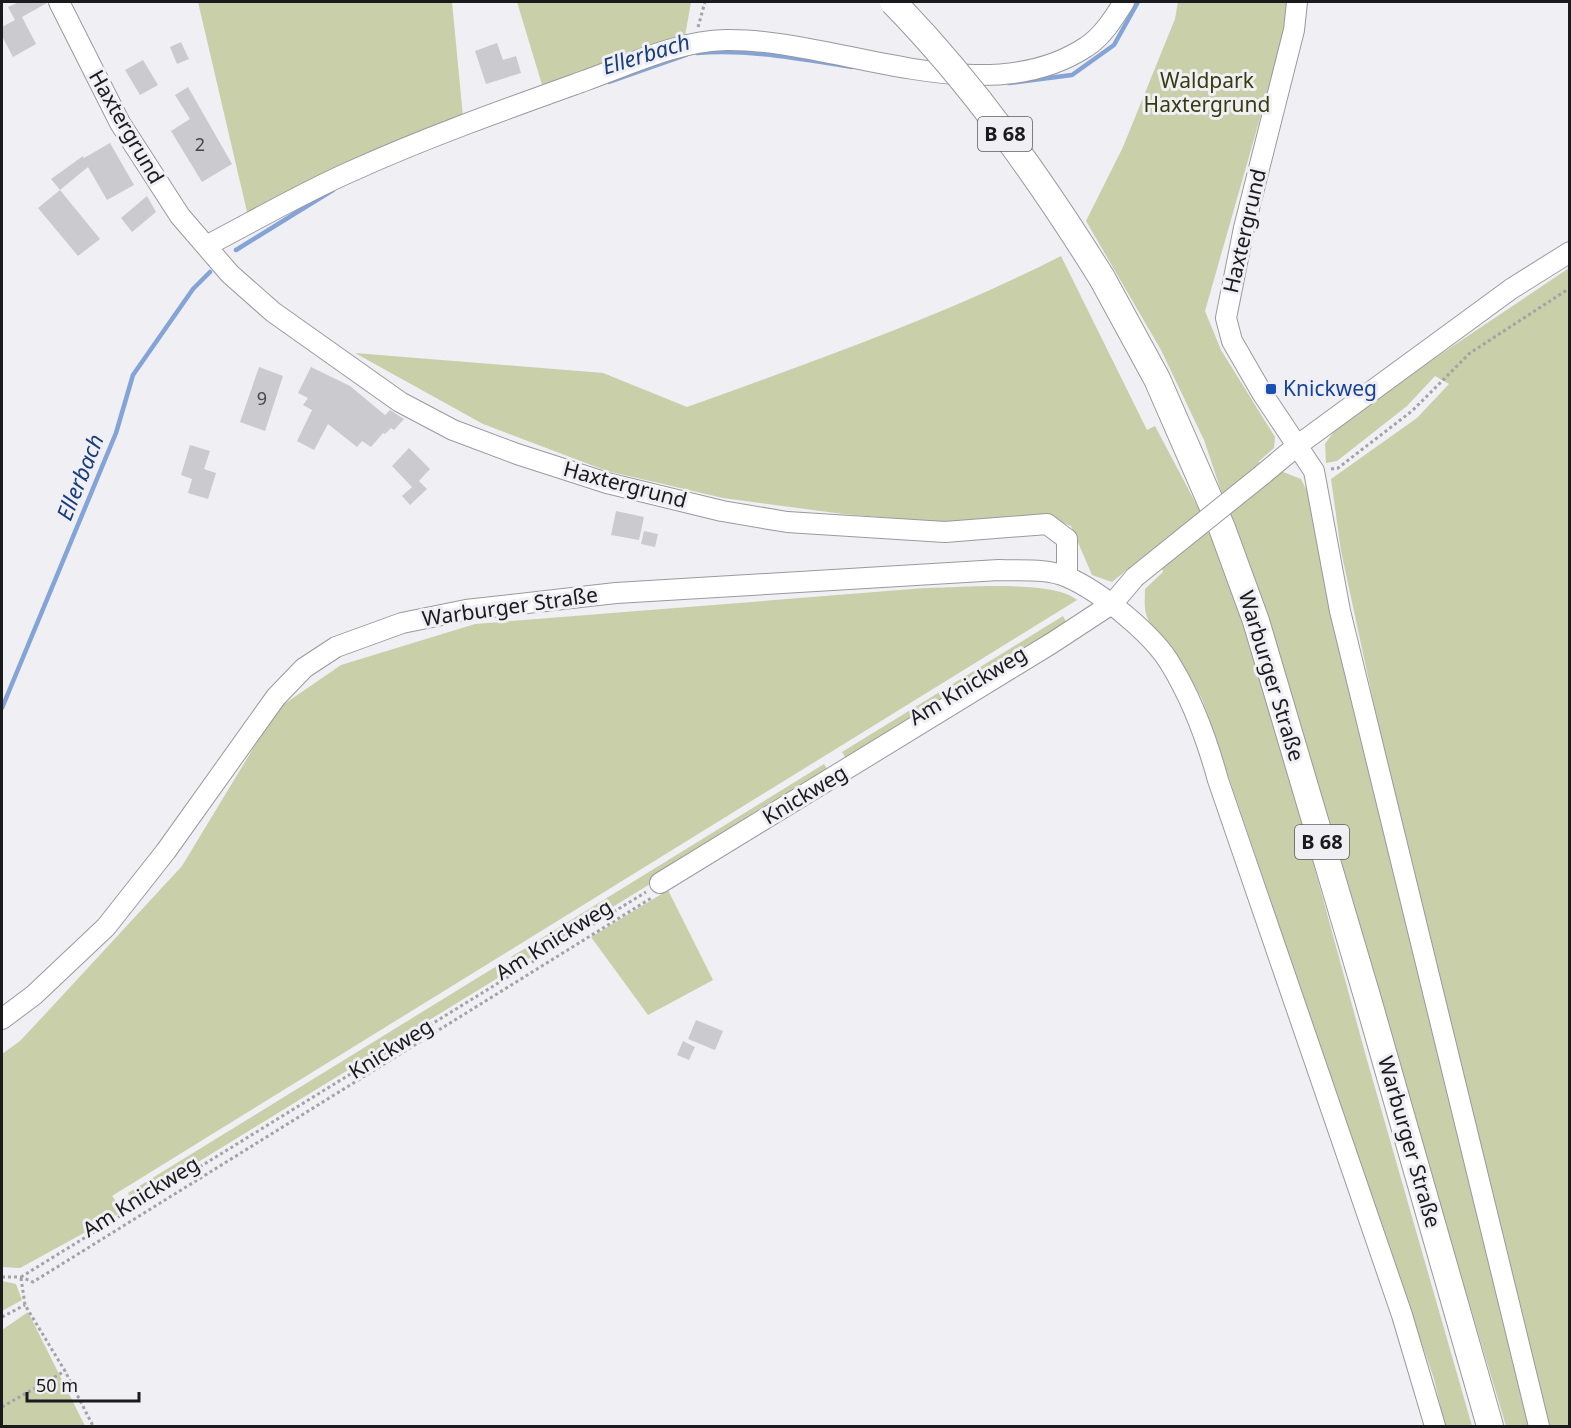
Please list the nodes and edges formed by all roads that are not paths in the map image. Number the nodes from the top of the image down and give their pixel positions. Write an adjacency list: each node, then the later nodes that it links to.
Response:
1 (59, 2): 5 (street, Haxtergrund)
2 (893, 2): 13 (main road, Warburger Straße / B 68, bridge)
3 (1124, 2): 5 (street)
4 (1297, 2): 7 (street, Haxtergrund)
5 (206, 246): 8 (street, Haxtergrund)
6 (1569, 252): 7 (street, Knickweg)
7 (1298, 445): 9 (street, Knickweg, bridge); 14 (street, Haxtergrund)
8 (1067, 577): 9 (street, Warburger Straße); 11 (street, Warburger Straße)
9 (1113, 603): 10 (street, Knickweg); 12 (street, Warburger Straße)
10 (657, 890)
11 (2, 1019)
12 (1435, 1426)
13 (1490, 1426)
14 (1539, 1426)

